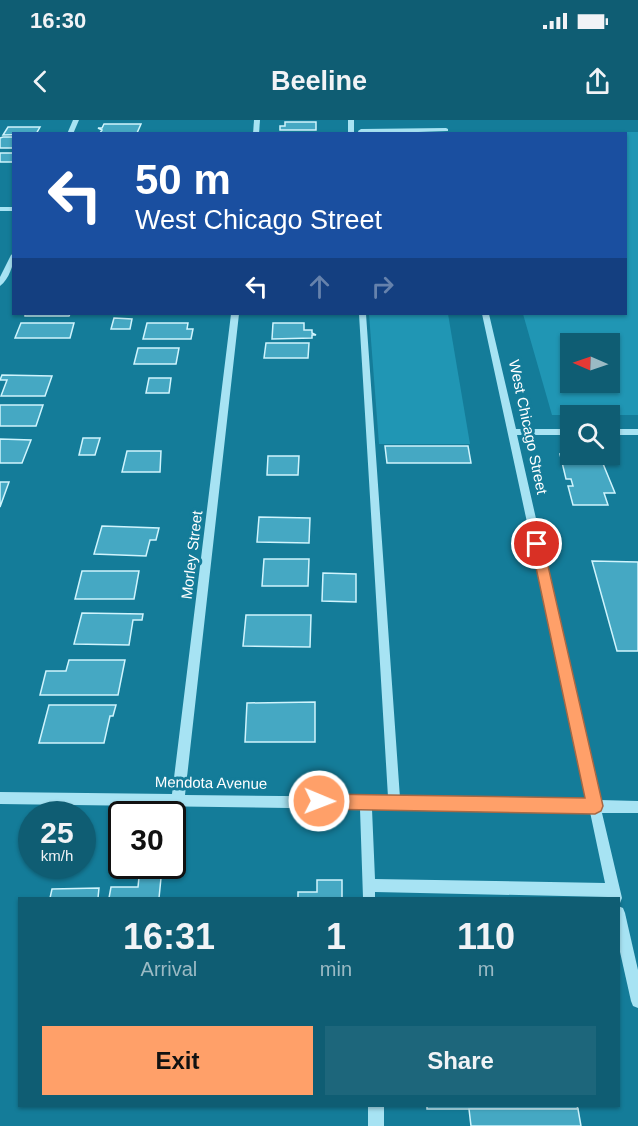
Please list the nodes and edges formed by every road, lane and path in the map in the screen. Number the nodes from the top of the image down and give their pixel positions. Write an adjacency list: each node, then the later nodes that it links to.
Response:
1 (444, 120): 4 (street)
2 (361, 132): 3 (street)
3 (405, 132): 4 (street)
4 (446, 132)
5 (12, 259): 6 (street)
6 (0, 284)
7 (235, 315): 15 (street, Morley Street)
8 (363, 315): 17 (street)
9 (486, 315): 10 (street, West Chicago Street)
10 (512, 432): 11 (street); 18 (street, West Chicago Street)
11 (560, 432)
12 (620, 432): 13 (street)
13 (638, 432)
14 (0, 798): 15 (street, Mendota Avenue)
15 (178, 800): 16 (street, Mendota Avenue)
16 (366, 802): 17 (street, Mendota Avenue); 20 (street)
17 (394, 802): 18 (street, Mendota Avenue)
18 (595, 806): 19 (street, Mendota Avenue); 21 (street, West Chicago Street)
19 (638, 807)
20 (369, 892): 21 (street)
21 (614, 894)
22 (620, 922): 23 (street)
23 (638, 1001)
24 (376, 1107): 25 (street)
25 (376, 1126)

